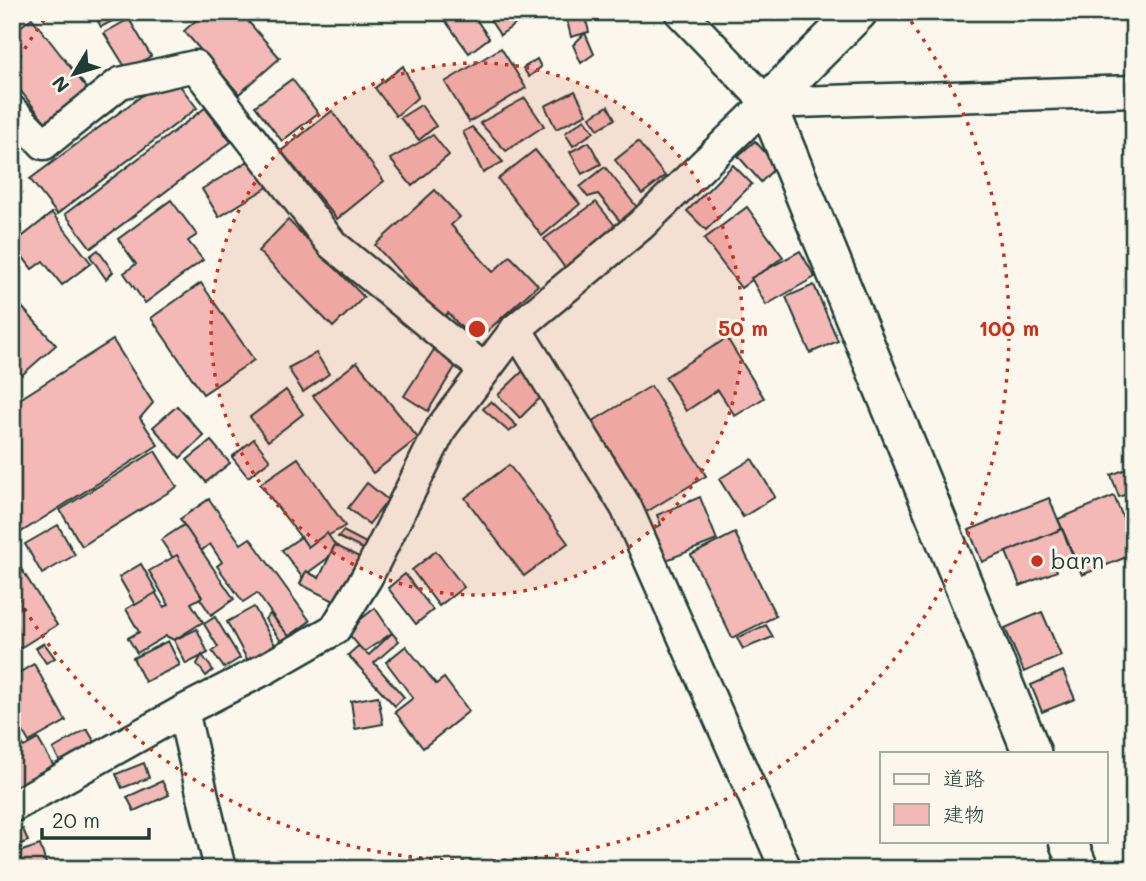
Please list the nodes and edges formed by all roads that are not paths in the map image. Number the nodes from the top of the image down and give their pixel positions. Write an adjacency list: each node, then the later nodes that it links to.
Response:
1 (680, 12): 4 (street)
2 (858, 12): 4 (street)
3 (1134, 91): 4 (street)
4 (767, 103): 6 (street); 9 (street)
5 (12, 111): 7 (street)
6 (516, 329): 7 (street); 13 (street)
7 (485, 370): 8 (street)
8 (183, 711): 10 (street); 12 (street)
9 (1032, 752)
10 (12, 807)
11 (1068, 842): 14 (street)
12 (219, 869)
13 (786, 869)
14 (1079, 869)

